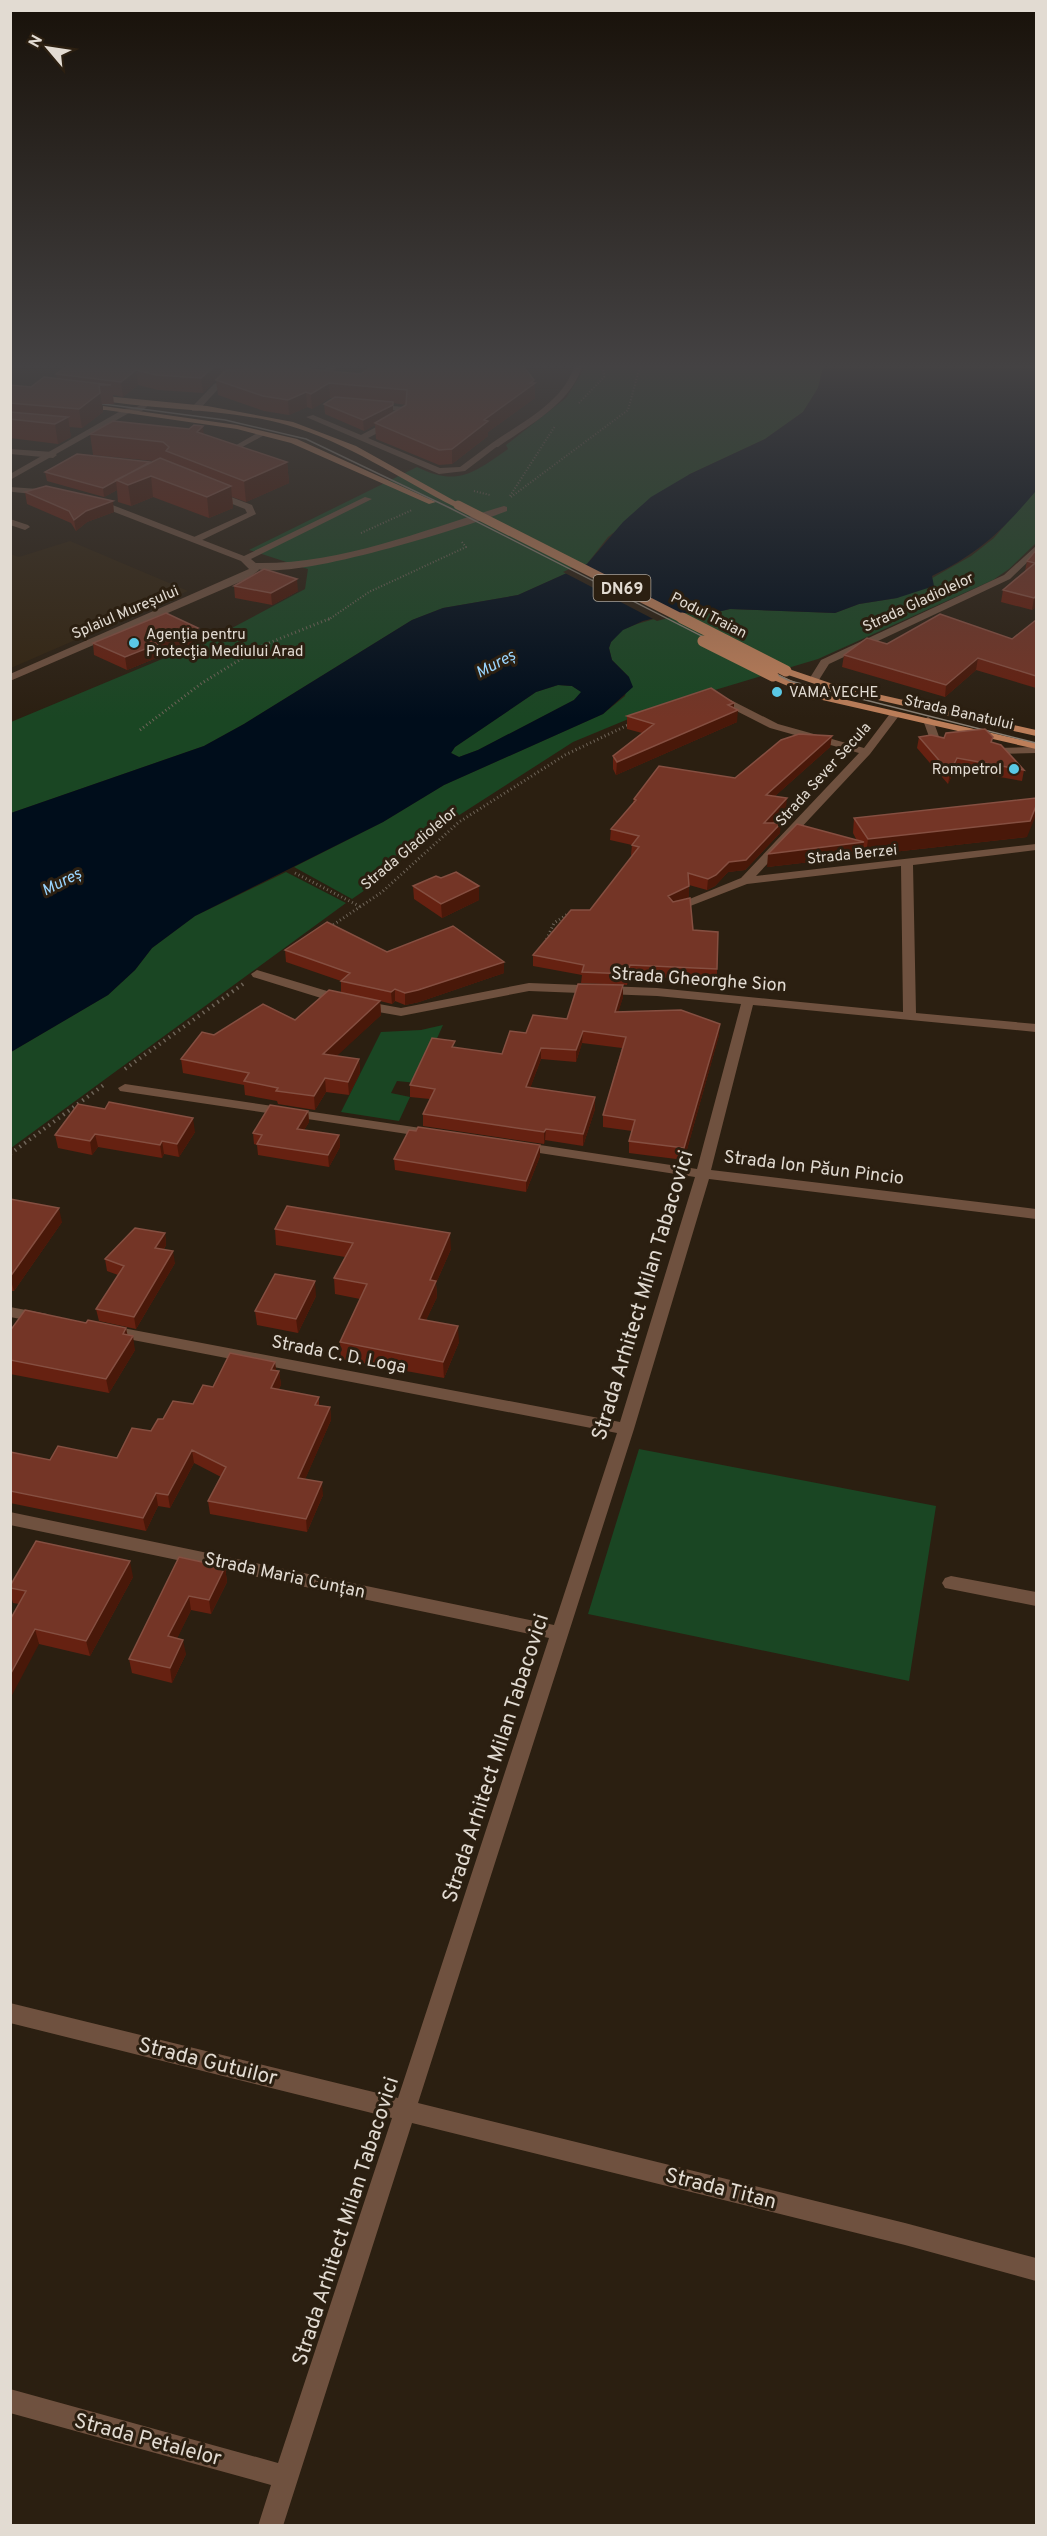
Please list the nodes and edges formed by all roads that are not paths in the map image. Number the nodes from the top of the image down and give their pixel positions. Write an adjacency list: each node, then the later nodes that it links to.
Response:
1 (388, 481): 18 (main road, Podul Traian / DN69, bridge)
2 (413, 481): 17 (main road, Podul Traian / DN69, bridge)
3 (11, 488): 5 (street)
4 (208, 492): 13 (street)
5 (66, 495)
6 (119, 496): 9 (street)
7 (85, 499): 9 (street)
8 (368, 499): 15 (street)
9 (103, 504): 13 (street)
10 (507, 507): 16 (street)
11 (10, 522): 12 (street)
12 (25, 527)
13 (197, 539): 15 (street)
14 (1036, 549): 20 (street, Strada Gladiolelor)
15 (244, 559): 16 (street)
16 (253, 570): 19 (street, Splaiul Mureșului)
17 (786, 671): 20 (main road, Strada Banatului / DN69)
18 (773, 676): 22 (main road, Strada Banatului / DN69)
19 (10, 678)
20 (813, 681): 24 (main road, Strada Banatului / DN69)
21 (717, 697): 28 (street)
22 (896, 713): 23 (main road, Strada Banatului / DN69); 28 (street, Strada Sever Secula)
23 (928, 720): 25 (street); 26 (main road, Strada Banatului / DN69)
24 (1036, 732)
25 (937, 745)
26 (1036, 748): 27 (street)
27 (995, 751)
28 (866, 752): 31 (street, Strada Sever Secula)
29 (1036, 847): 30 (street, Strada Berzei)
30 (907, 864): 31 (street, Strada Berzei); 35 (street)
31 (745, 881): 32 (street, Strada Berzei)
32 (675, 907)
33 (257, 974): 34 (street, Strada Gheorghe Sion)
34 (748, 1000): 35 (street, Strada Gheorghe Sion); 40 (street, Strada Arhitect Milan Tabacovici)
35 (910, 1016): 36 (street, Strada Gheorghe Sion)
36 (1036, 1028)
37 (121, 1082): 38 (street)
38 (443, 1135)
39 (502, 1144): 40 (street, Strada Ion Păun Pincio)
40 (703, 1174): 41 (street, Strada Ion Păun Pincio); 45 (street, Strada Arhitect Milan Tabacovici)
41 (1036, 1214)
42 (10, 1312): 43 (street)
43 (57, 1321)
44 (93, 1327): 45 (street, Strada C. D. Loga)
45 (626, 1429): 49 (street, Strada Arhitect Milan Tabacovici)
46 (10, 1518): 49 (street, Strada Maria Cunțan)
47 (951, 1583): 48 (street)
48 (1036, 1599)
49 (560, 1633): 51 (street, Strada Arhitect Milan Tabacovici)
50 (10, 2013): 51 (street, Strada Gutuilor)
51 (405, 2110): 52 (street, Strada Titan); 54 (street, Strada Arhitect Milan Tabacovici)
52 (1036, 2270)
53 (10, 2401): 54 (street, Strada Petalelor)
54 (286, 2477): 55 (street, Strada Arhitect Milan Tabacovici)
55 (270, 2526)

